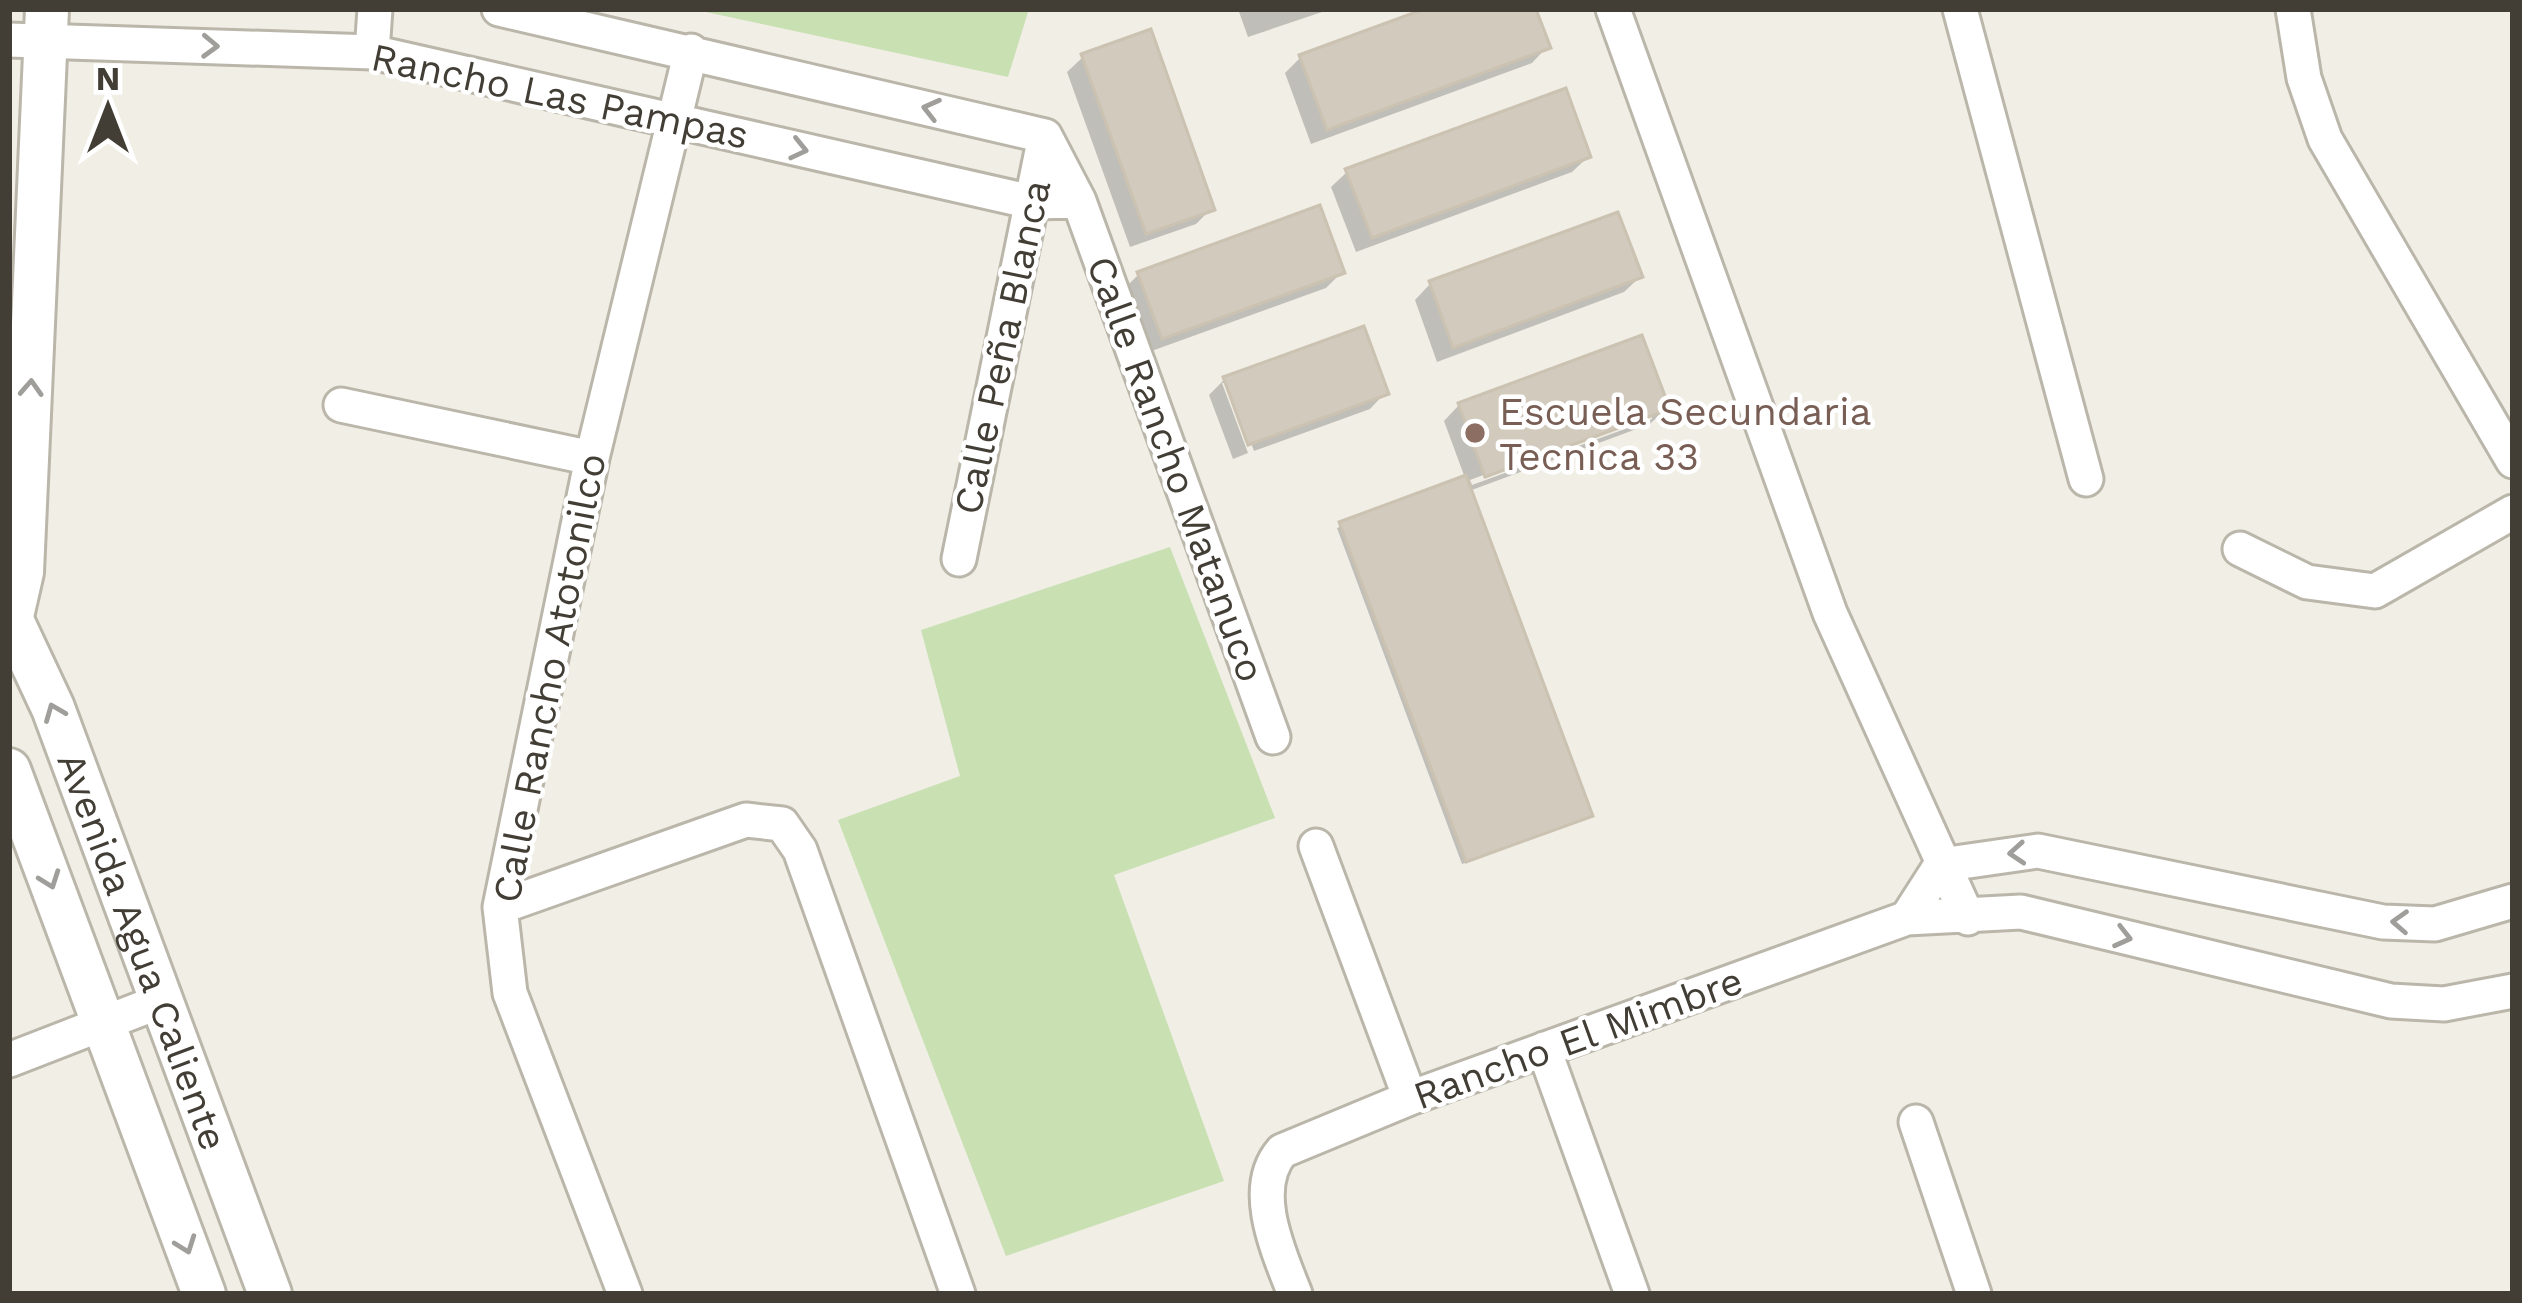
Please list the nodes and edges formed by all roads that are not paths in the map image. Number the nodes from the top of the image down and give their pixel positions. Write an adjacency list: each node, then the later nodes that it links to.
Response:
1 (375, 9): 8 (street)
2 (499, 9): 7 (street, Rancho Las Pampas)
3 (1613, 9): 24 (street)
4 (1960, 9): 16 (street)
5 (2293, 9): 15 (street)
6 (35, 30): 8 (street, Rancho Las Pampas, one-way to 8); 20 (street, one-way to 6)
7 (691, 51): 9 (street, Calle Rancho Atotonilco); 10 (street, Rancho Las Pampas, one-way to 7)
8 (372, 52): 9 (street, Rancho Las Pampas)
9 (673, 119): 12 (street, Rancho Las Pampas, one-way to 12); 14 (street, Calle Rancho Atotonilco)
10 (1045, 136): 11 (street, Calle Rancho Matanuco); 12 (street, Calle Peña Blanca)
11 (1079, 201): 12 (street); 21 (street, Calle Rancho Matanuco)
12 (1032, 202): 19 (street, Calle Peña Blanca)
13 (341, 405): 14 (street)
14 (592, 458): 26 (street, Calle Rancho Atotonilco)
15 (2513, 461)
16 (2086, 479)
17 (2513, 512): 18 (street)
18 (2240, 549)
19 (959, 559)
20 (11, 621): 30 (street, Avenida Agua Caliente, one-way to 20)
21 (1274, 737)
22 (9, 770): 31 (street, Avenida Agua Caliente, one-way to 31)
23 (1316, 846): 34 (street)
24 (1941, 865): 25 (street, one-way to 24); 27 (street); 28 (street)
25 (2513, 902)
26 (500, 907): 38 (street, Calle Rancho Atotonilco); 39 (street)
27 (1907, 918): 28 (street, Rancho El Mimbre); 32 (street, Rancho El Mimbre)
28 (1968, 918): 29 (street, Rancho El Mimbre, one-way to 29)
29 (2513, 991)
30 (161, 1000): 31 (street); 37 (street, Avenida Agua Caliente)
31 (103, 1025): 33 (street); 36 (street, Avenida Agua Caliente, one-way to 36)
32 (1544, 1049): 34 (street, Rancho El Mimbre); 41 (street)
33 (9, 1060)
34 (1410, 1098): 40 (street, Rancho El Mimbre)
35 (1916, 1122): 42 (street)
36 (204, 1294)
37 (270, 1294)
38 (625, 1294)
39 (958, 1294)
40 (1294, 1294)
41 (1632, 1294)
42 (1974, 1294)

